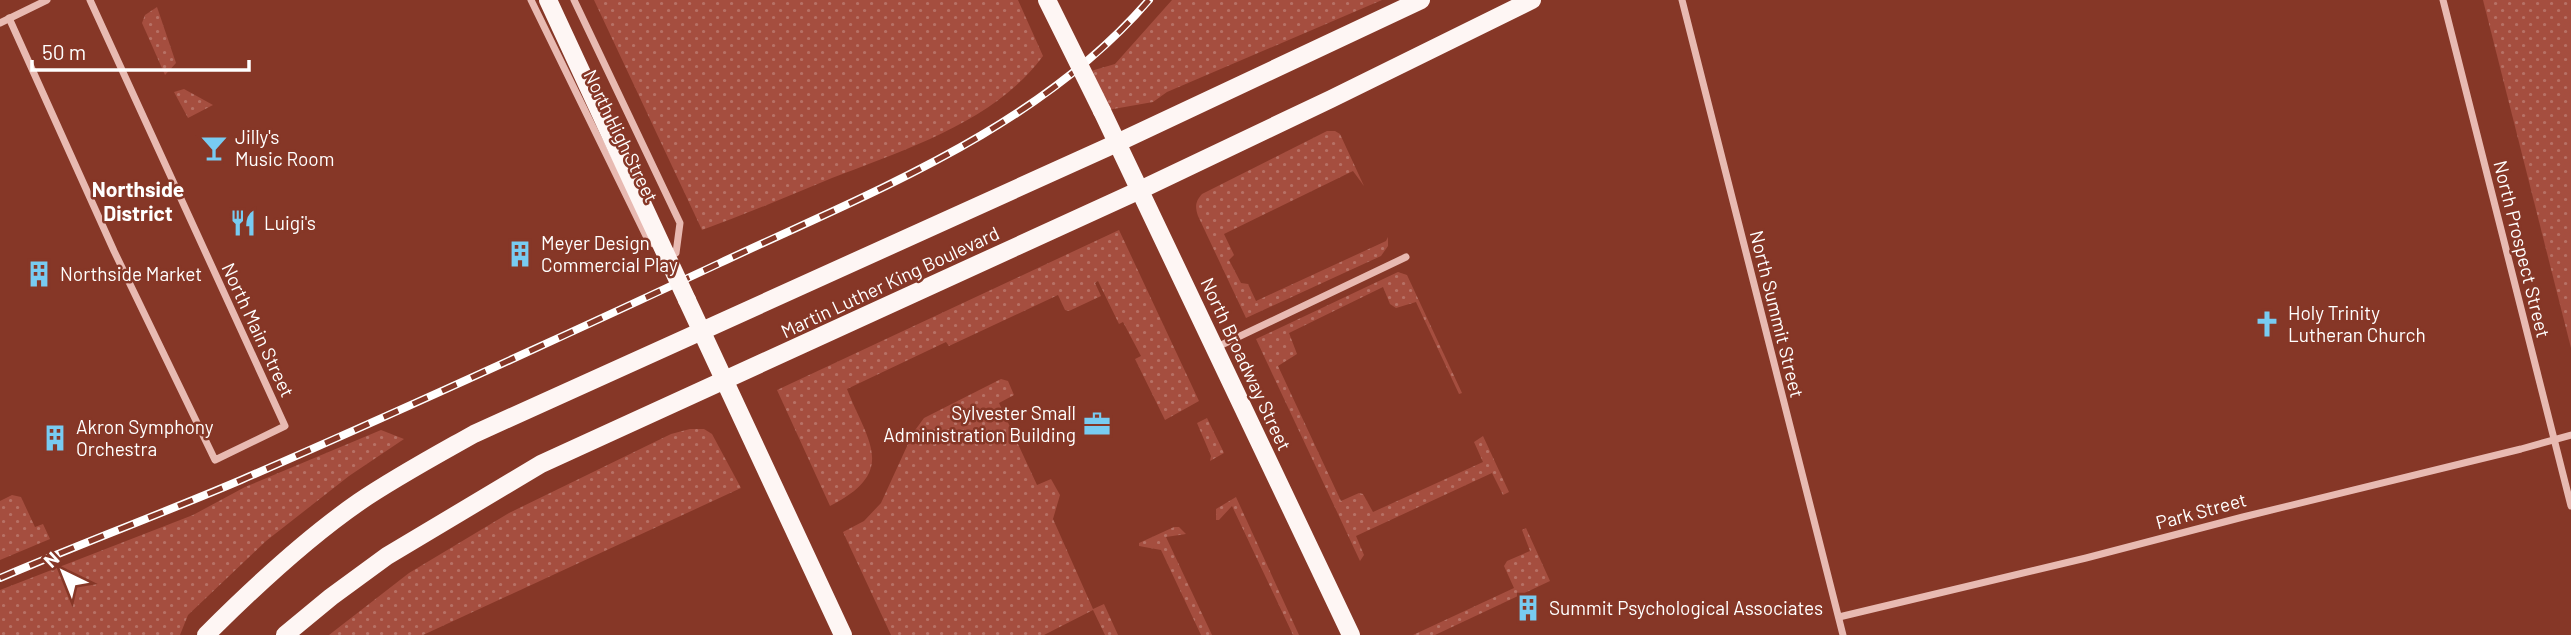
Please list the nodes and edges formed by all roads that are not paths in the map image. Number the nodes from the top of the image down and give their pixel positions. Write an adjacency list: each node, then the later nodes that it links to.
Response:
1 (47, 0): 11 (street)
2 (90, 0): 11 (street, North Main Street)
3 (531, 0): 5 (street, North High Street)
4 (548, 0): 16 (main road, bridge)
5 (574, 0)
6 (1047, 0): 13 (main road, North Broadway Street, bridge)
7 (1421, 0): 13 (main road, Martin Luther King Boulevard)
8 (1532, 0): 14 (main road, Martin Luther King Boulevard)
9 (1682, 0): 22 (street, North Summit Street)
10 (2444, 0): 20 (street, North Prospect Street)
11 (9, 18): 12 (street)
12 (0, 23)
13 (1117, 144): 14 (main road, North Broadway Street); 16 (main road, Martin Luther King Boulevard)
14 (1140, 190): 17 (main road, North Broadway Street); 18 (main road, Martin Luther King Boulevard)
15 (1406, 257): 17 (street)
16 (700, 331): 18 (main road); 23 (main road, Martin Luther King Boulevard)
17 (1215, 348): 26 (main road, North Broadway Street)
18 (724, 382): 24 (main road, Martin Luther King Boulevard); 25 (main road)
19 (2571, 435): 20 (street, Park Street)
20 (2554, 439): 21 (street, North Prospect Street); 22 (street, Park Street)
21 (2571, 506)
22 (1839, 617): 27 (street, North Summit Street)
23 (206, 635)
24 (285, 635)
25 (843, 635)
26 (1351, 635)
27 (1843, 635)

